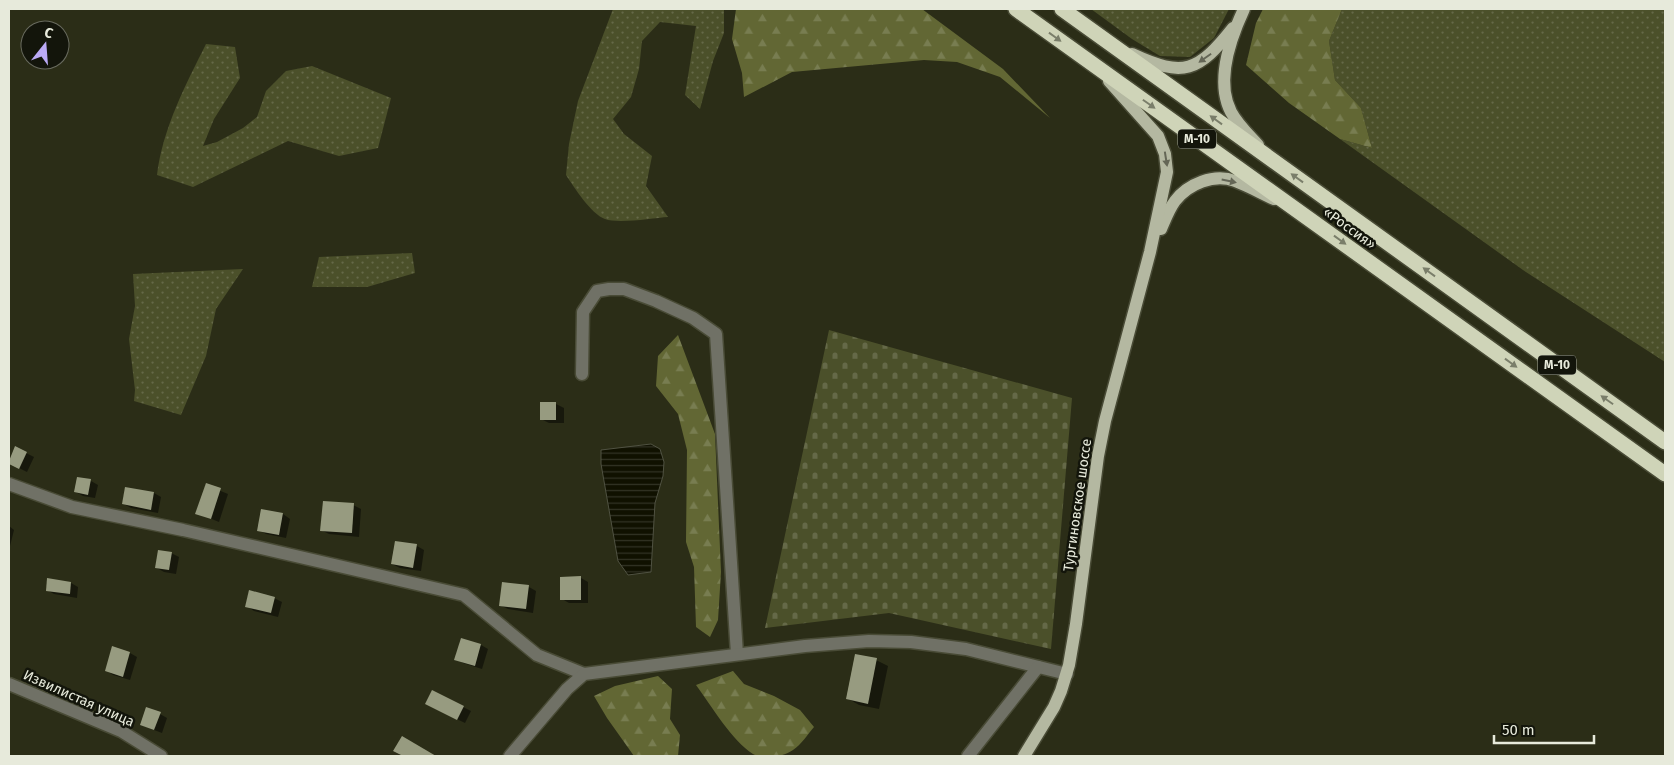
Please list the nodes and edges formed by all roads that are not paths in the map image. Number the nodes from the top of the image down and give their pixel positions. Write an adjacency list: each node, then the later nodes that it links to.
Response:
1 (1016, 9): 6 (highway, «Россия» / М-10, one-way to 6)
2 (1062, 9): 5 (highway, «Россия» / М-10)
3 (1244, 9): 4 (main road)
4 (1238, 22): 5 (main road, one-way to 5); 7 (main road)
5 (1110, 44): 7 (highway, «Россия» / М-10, one-way to 5)
6 (1095, 66): 8 (highway, «Россия» / М-10, one-way to 8); 9 (main road, Тургиновское шоссе, one-way to 9)
7 (1270, 158): 11 (highway, «Россия» / М-10, one-way to 7)
8 (1300, 212): 9 (main road, Тургиновское шоссе, one-way to 8); 14 (highway, «Россия» / М-10, one-way to 14)
9 (1150, 252): 21 (main road, Тургиновское шоссе)
10 (582, 374): 18 (street)
11 (1647, 428): 12 (main road); 13 (highway, «Россия» / М-10)
12 (1665, 437)
13 (1665, 442)
14 (1633, 451): 15 (highway, «Россия» / М-10); 16 (main road)
15 (1665, 474)
16 (1665, 482)
17 (9, 484): 20 (street)
18 (737, 654): 19 (street); 20 (street)
19 (1038, 667): 21 (street); 25 (street)
20 (584, 674): 24 (street)
21 (1066, 674): 26 (main road, Тургиновское шоссе)
22 (9, 684): 23 (street, Извилистая улица)
23 (161, 756)
24 (510, 756)
25 (968, 756)
26 (1024, 756)

